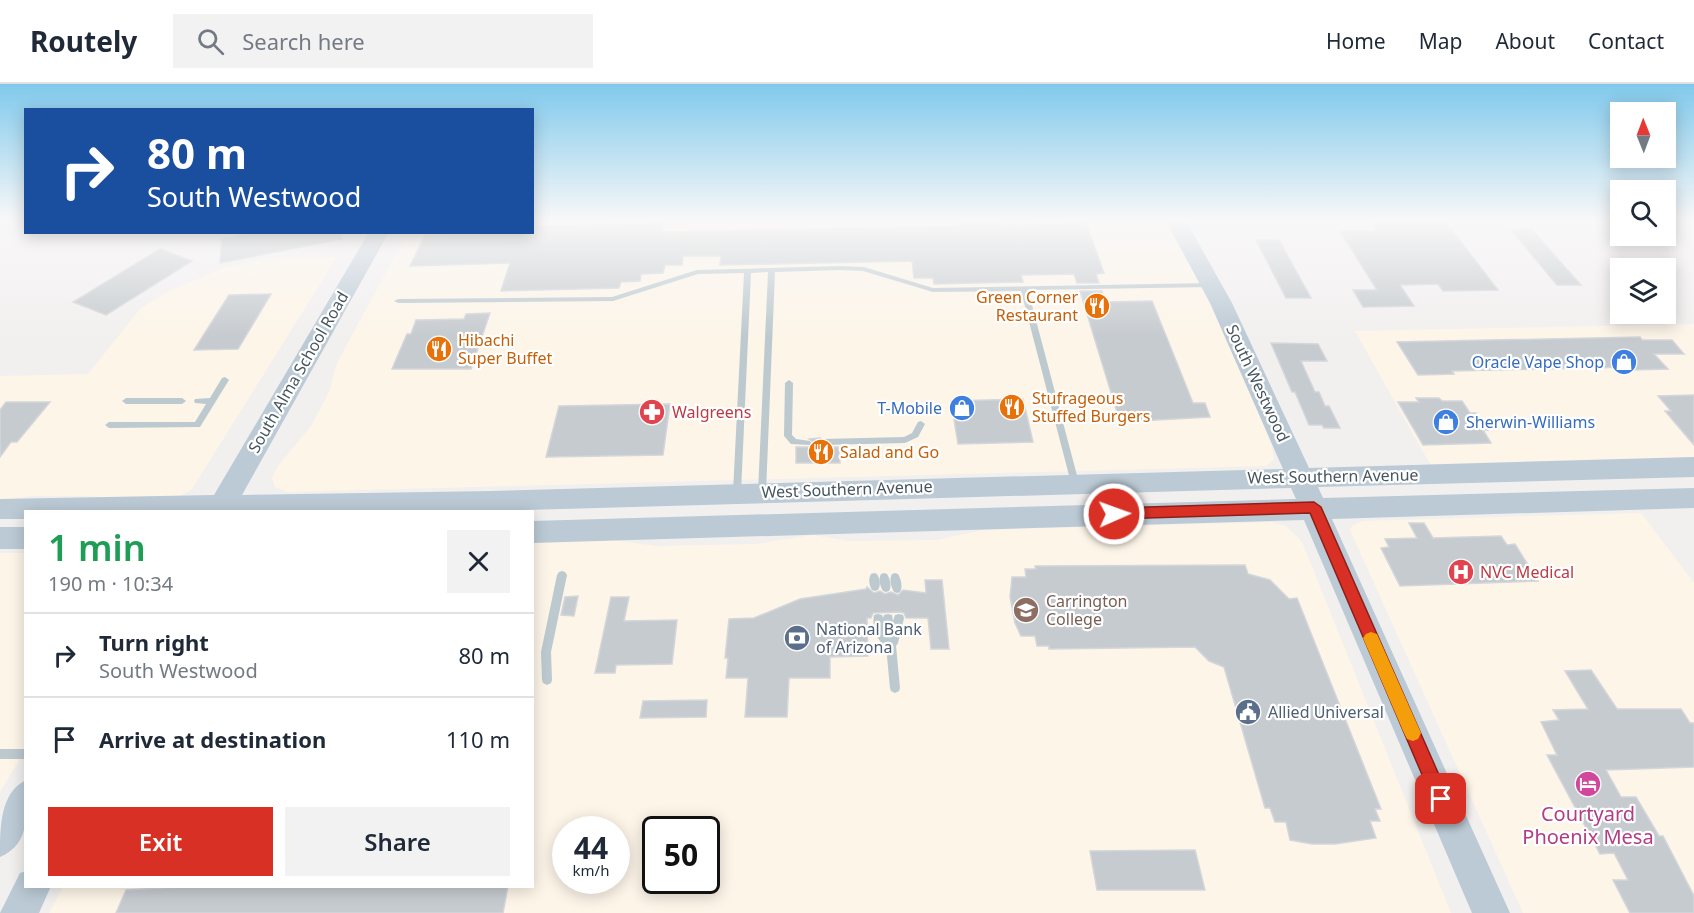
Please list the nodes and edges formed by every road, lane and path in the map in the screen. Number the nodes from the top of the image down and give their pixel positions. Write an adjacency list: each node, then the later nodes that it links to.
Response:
1 (363, 260): 27 (main road, South Alma School Road)
2 (1197, 260): 5 (main road, South Westwood)
3 (772, 270): 4 (lane); 6 (lane); 23 (lane)
4 (748, 271): 7 (lane); 23 (lane)
5 (1210, 285): 6 (lane); 20 (main road, South Westwood)
6 (1024, 288): 21 (lane)
7 (398, 301)
8 (225, 380): 13 (lane)
9 (789, 383): 17 (lane)
10 (126, 401): 11 (lane)
11 (182, 401)
12 (198, 401): 13 (lane)
13 (212, 401): 15 (lane)
14 (921, 424): 16 (lane)
15 (109, 425)
16 (823, 442)
17 (807, 443)
18 (1692, 470): 19 (main road, West Southern Avenue)
19 (1528, 471): 20 (main road, West Southern Avenue); 25 (main road)
20 (1300, 477): 21 (main road, West Southern Avenue); 25 (main road, South Westwood); 28 (main road)
21 (1075, 483): 22 (main road, West Southern Avenue)
22 (974, 486): 23 (main road, West Southern Avenue); 29 (main road)
23 (749, 492): 27 (main road, West Southern Avenue); 30 (main road)
24 (1694, 498): 25 (main road, West Southern Avenue)
25 (1314, 507): 28 (main road, West Southern Avenue); 47 (main road, South Westwood)
26 (0, 509): 27 (main road, West Southern Avenue)
27 (219, 509)
28 (1095, 514): 29 (main road, West Southern Avenue)
29 (777, 524): 30 (main road, West Southern Avenue)
30 (545, 531)
31 (0, 538): 32 (main road)
32 (24, 538)
33 (562, 575): 39 (lane)
34 (896, 577): 37 (lane)
35 (878, 580): 36 (lane)
36 (886, 588)
37 (897, 589)
38 (893, 642): 38 (lane); 40 (lane)
39 (547, 680)
40 (896, 688)
41 (0, 753): 42 (lane)
42 (24, 754)
43 (24, 799): 44 (main road)
44 (0, 838)
45 (32, 888): 46 (main road)
46 (19, 913)
47 (1491, 913)

